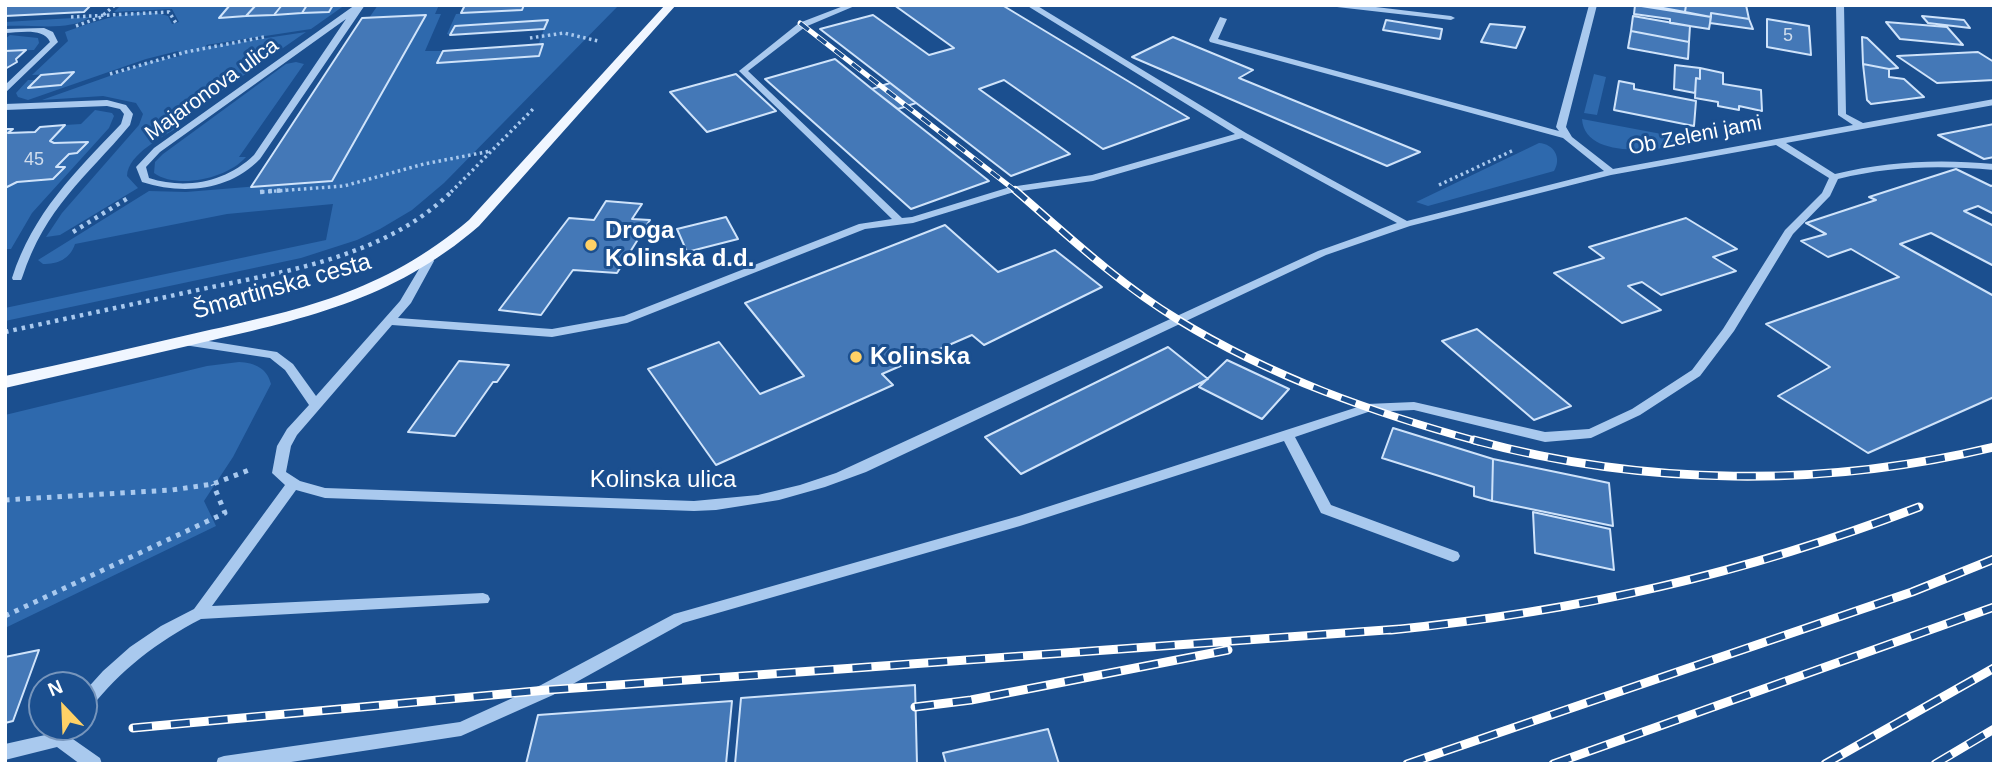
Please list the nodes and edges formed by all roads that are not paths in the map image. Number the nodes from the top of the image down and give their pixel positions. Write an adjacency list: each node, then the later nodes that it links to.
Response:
1 (671, 5): 23 (main road, Šmartinska cesta)
2 (853, 5): 21 (street)
3 (1030, 5): 15 (street)
4 (1337, 5): 8 (street)
5 (1594, 5): 16 (street)
6 (1840, 5): 14 (street)
7 (359, 6): 7 (street, Majaronova ulica)
8 (1451, 18)
9 (1223, 19): 16 (street)
10 (5, 31): 11 (street)
11 (5, 90)
12 (1994, 102): 14 (street, Ob Zeleni jami)
13 (5, 107): 24 (street)
14 (1860, 125): 17 (street, Ob Zeleni jami)
15 (1242, 135): 21 (street); 22 (street)
16 (1564, 135): 19 (street)
17 (1776, 141): 19 (street, Ob Zeleni jami); 20 (street)
18 (1994, 167): 20 (street)
19 (1611, 172): 22 (street, Ob Zeleni jami)
20 (1834, 177): 30 (street)
21 (899, 221): 26 (street)
22 (1406, 223): 25 (street, Ob Zeleni jami)
23 (429, 261): 26 (street); 27 (main road, Šmartinska cesta)
24 (17, 278)
25 (1177, 319): 31 (street, Kolinska ulica)
26 (389, 321): 29 (street)
27 (184, 341): 28 (main road, Šmartinska cesta); 29 (street)
28 (5, 382)
29 (315, 404): 31 (street)
30 (1287, 435): 32 (street); 40 (street)
31 (293, 485): 34 (street)
32 (1453, 556)
33 (483, 599): 34 (street)
34 (199, 612): 35 (street)
35 (98, 686)
36 (39, 741): 38 (street)
37 (71, 741): 39 (street)
38 (5, 752)
39 (94, 764)
40 (224, 764)

